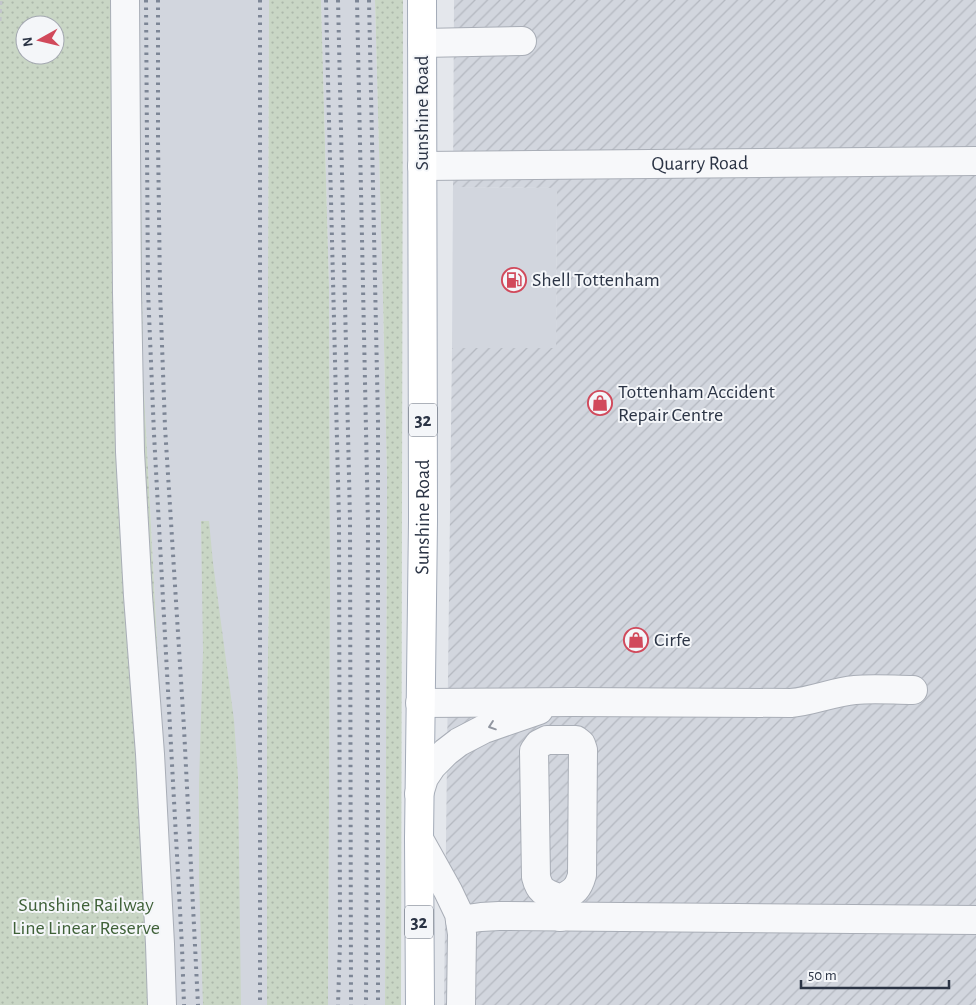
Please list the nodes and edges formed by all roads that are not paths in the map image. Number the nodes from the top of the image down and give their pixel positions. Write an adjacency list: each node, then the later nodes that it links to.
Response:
1 (126, 0): 15 (street)
2 (422, 0): 4 (main road, Sunshine Road / 32)
3 (522, 42): 4 (street)
4 (422, 43): 6 (main road, Sunshine Road / 32)
5 (976, 161): 6 (street, Quarry Road)
6 (422, 166): 9 (main road, Sunshine Road / 32)
7 (913, 690): 8 (street)
8 (572, 702): 9 (street); 10 (street, one-way to 10)
9 (420, 703): 10 (main road, Sunshine Road / 32)
10 (419, 794): 11 (main road, Sunshine Road / 32)
11 (419, 839): 13 (street); 16 (main road, Sunshine Road / 32)
12 (560, 908): 12 (street); 13 (street); 14 (street)
13 (460, 920): 17 (street)
14 (976, 920)
15 (162, 1005)
16 (420, 1005)
17 (462, 1005)

